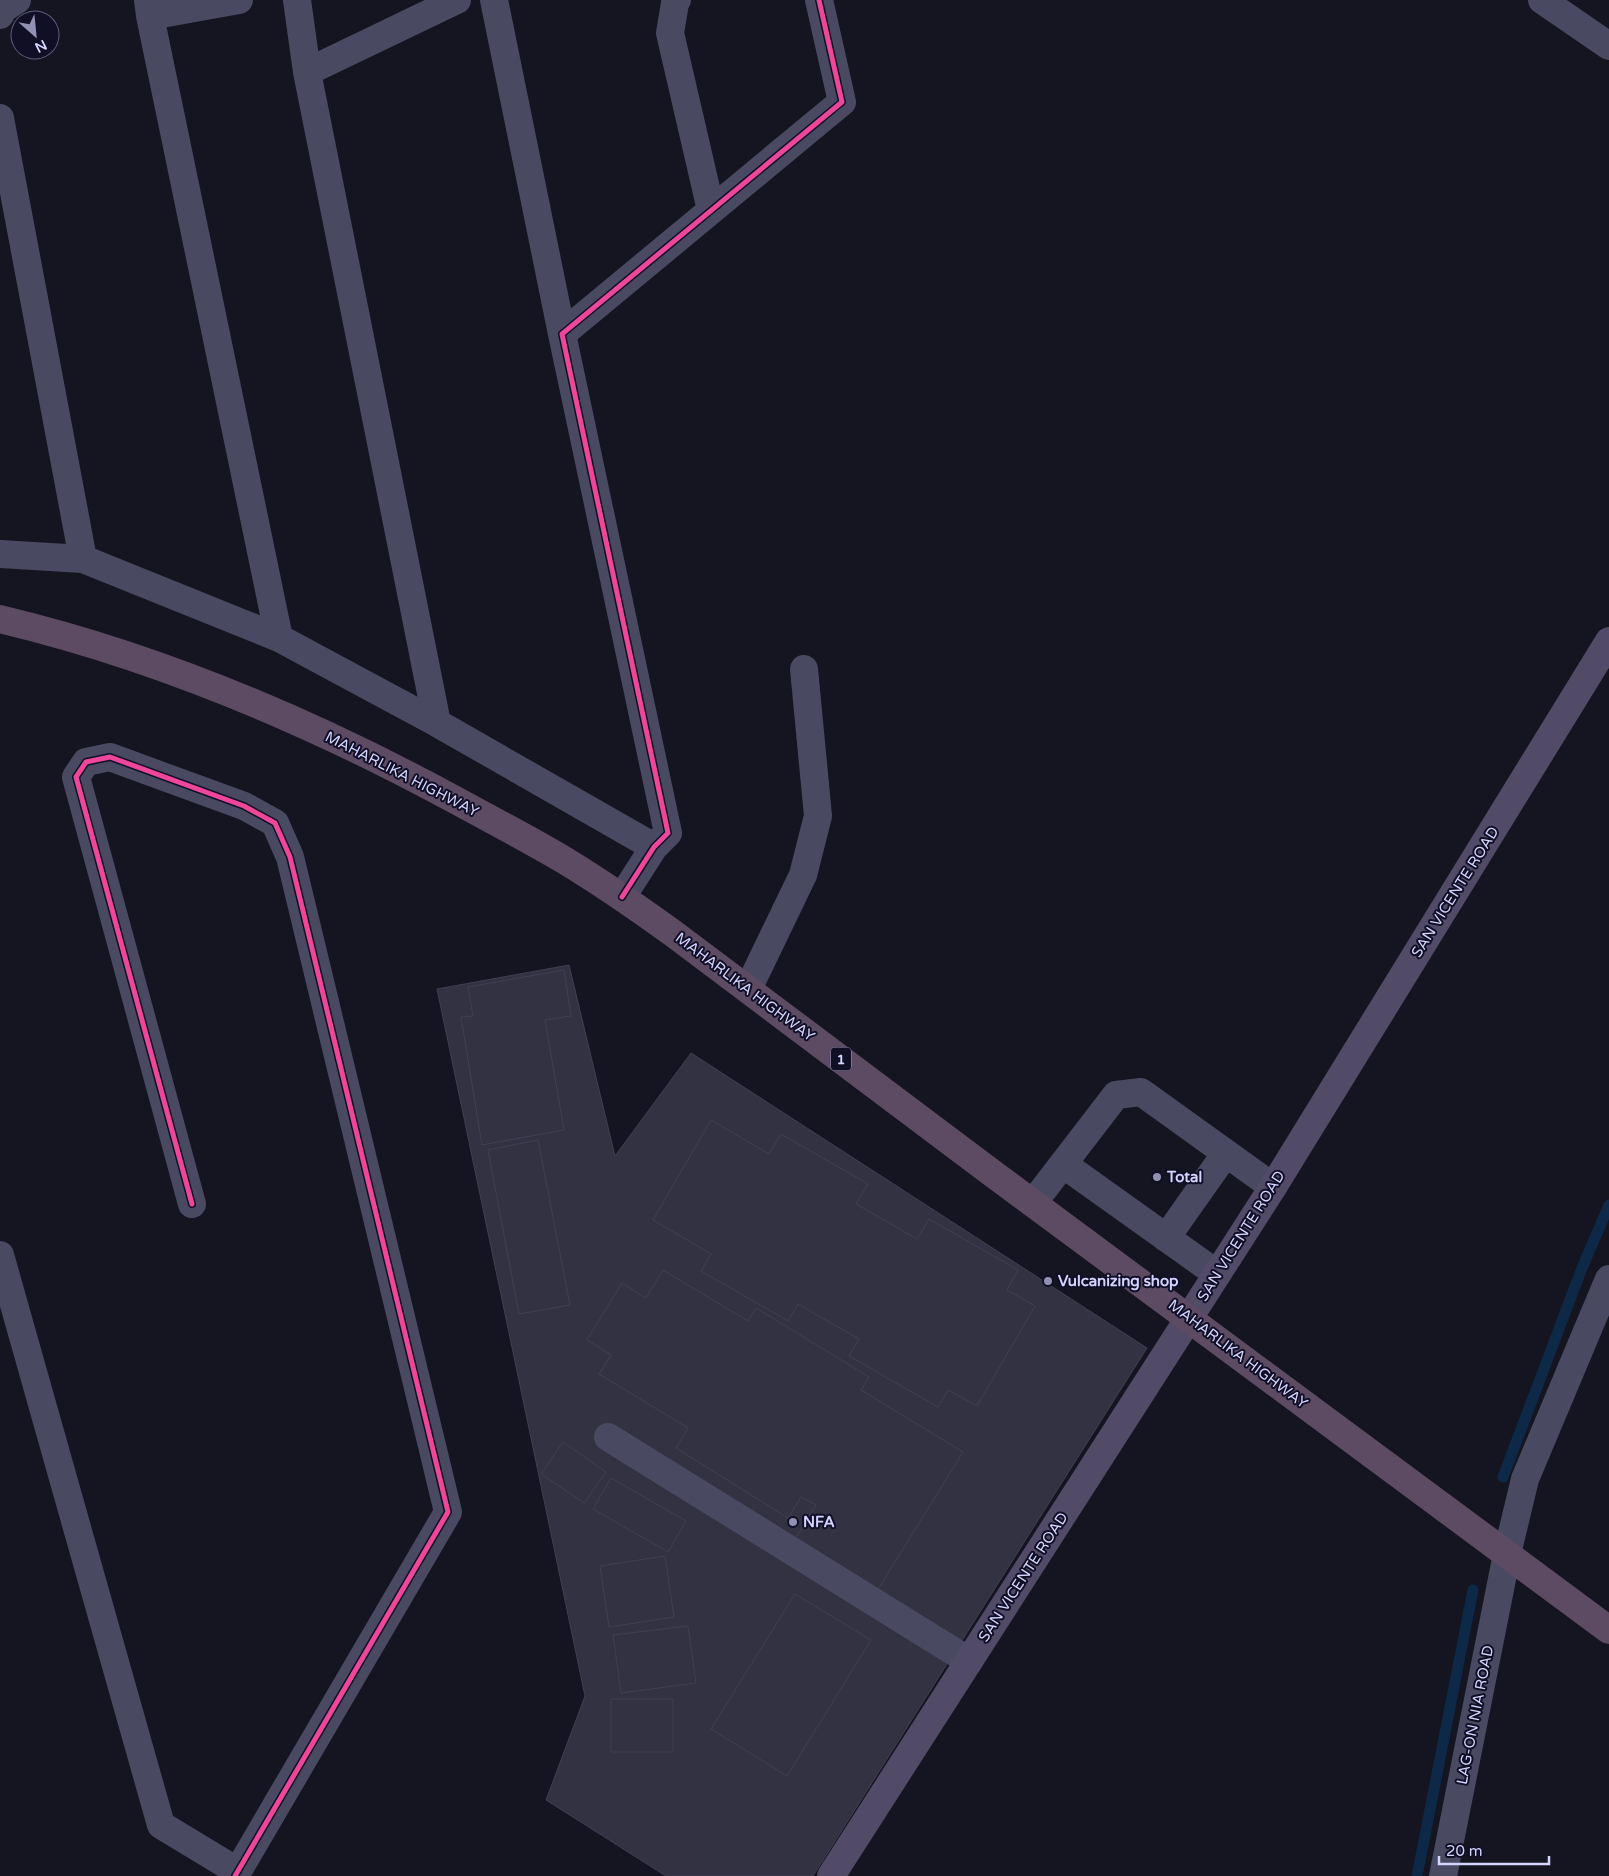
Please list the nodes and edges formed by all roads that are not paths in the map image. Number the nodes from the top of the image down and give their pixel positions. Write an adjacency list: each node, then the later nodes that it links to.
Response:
1 (17, 0): 10 (street)
2 (239, 0): 9 (street)
3 (297, 0): 12 (street)
4 (457, 0): 12 (street)
5 (494, 0): 15 (street)
6 (677, 0): 14 (street)
7 (819, 0): 14 (street)
8 (1542, 0): 11 (street)
9 (149, 8): 19 (street)
10 (0, 15)
11 (1609, 46)
12 (307, 72): 22 (street)
13 (0, 118): 17 (street)
14 (711, 210): 15 (street)
15 (562, 334): 23 (street)
16 (0, 554): 17 (street)
17 (83, 559): 19 (street)
18 (0, 619): 24 (highway, MAHARLIKA HIGHWAY / 1)
19 (280, 638): 22 (street)
20 (1609, 641): 28 (main road, SAN VICENTE ROAD)
21 (804, 669): 25 (street)
22 (437, 723): 23 (street)
23 (654, 847): 24 (street)
24 (622, 897): 25 (highway, MAHARLIKA HIGHWAY / 1)
25 (748, 989): 29 (highway, MAHARLIKA HIGHWAY / 1)
26 (1226, 1153): 27 (street); 28 (street); 31 (street)
27 (1063, 1164): 29 (street); 31 (street)
28 (1273, 1186): 33 (main road, SAN VICENTE ROAD)
29 (1033, 1203): 35 (highway, MAHARLIKA HIGHWAY / 1)
30 (192, 1204): 40 (street)
31 (1166, 1238): 33 (street)
32 (0, 1256): 40 (street)
33 (1217, 1274): 35 (main road, SAN VICENTE ROAD)
34 (1609, 1279): 37 (street, LAG-ON NIA ROAD)
35 (1189, 1318): 37 (highway, MAHARLIKA HIGHWAY / 1); 39 (main road, SAN VICENTE ROAD)
36 (608, 1437): 39 (street)
37 (1507, 1554): 38 (highway, MAHARLIKA HIGHWAY / 1); 42 (street, LAG-ON NIA ROAD)
38 (1609, 1630)
39 (969, 1661): 41 (main road, SAN VICENTE ROAD)
40 (236, 1874)
41 (838, 1874)
42 (1443, 1876)

